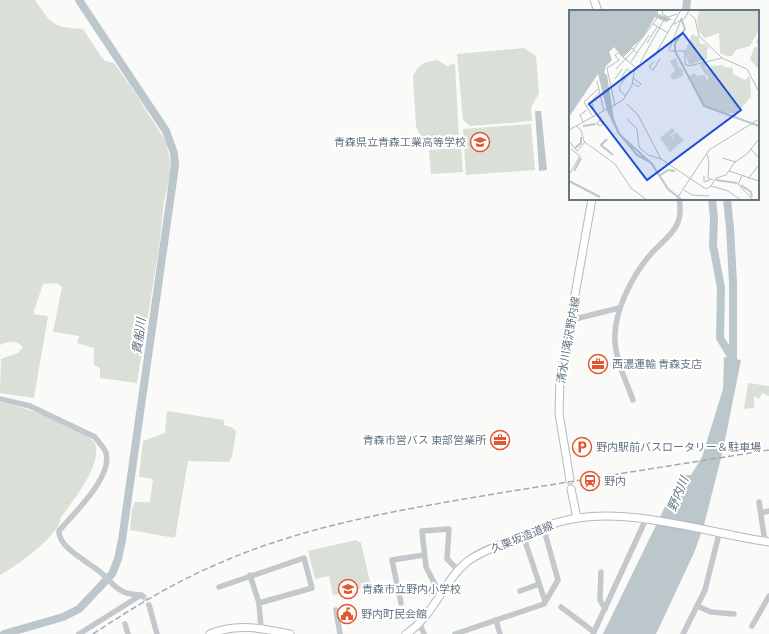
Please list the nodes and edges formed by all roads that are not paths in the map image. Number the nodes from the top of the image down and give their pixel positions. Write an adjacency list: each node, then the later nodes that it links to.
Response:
1 (594, 0): 2 (main road)
2 (598, 10)
3 (592, 200): 6 (main road, 清水川滝沢野内線)
4 (679, 200): 5 (street)
5 (619, 308): 6 (street); 8 (street)
6 (571, 320): 9 (main road, 清水川滝沢野内線)
7 (0, 399): 44 (street)
8 (632, 400)
9 (570, 480)
10 (571, 489): 14 (main road)
11 (759, 502): 13 (street)
12 (769, 511): 13 (street)
13 (761, 513): 19 (street)
14 (577, 518): 15 (main road, 久栗坂造道線); 16 (main road, 久栗坂造道線)
15 (649, 520): 17 (main road, 久栗坂造道線); 35 (street)
16 (543, 526): 18 (main road, 久栗坂造道線); 29 (street)
17 (719, 534): 19 (main road, 久栗坂造道線); 33 (street)
18 (522, 535): 21 (main road, 久栗坂造道線); 24 (street)
19 (767, 542)
20 (424, 555): 21 (street); 27 (street); 31 (street)
21 (458, 571): 27 (main road, 久栗坂造道線)
22 (601, 572): 35 (street)
23 (250, 575): 25 (street); 30 (street); 30 (street)
24 (539, 584): 26 (street); 29 (street)
25 (219, 587)
26 (520, 591)
27 (441, 596): 39 (main road, 久栗坂造道線)
28 (769, 596): 41 (street)
29 (545, 602): 38 (street)
30 (259, 603): 42 (street)
31 (401, 603)
32 (149, 605): 46 (street)
33 (697, 606): 37 (street); 54 (street)
34 (561, 607): 43 (street)
35 (605, 609): 43 (street)
36 (336, 610): 49 (street)
37 (734, 614)
38 (496, 620): 52 (street); 53 (street)
39 (419, 622): 50 (main road, 久栗坂造道線); 51 (street)
40 (125, 624): 45 (street)
41 (752, 626)
42 (261, 628): 47 (main road); 48 (main road)
43 (593, 633)
44 (79, 634)
45 (128, 634)
46 (157, 634)
47 (210, 634)
48 (290, 634)
49 (340, 634)
50 (406, 634)
51 (424, 634)
52 (455, 634)
53 (500, 634)
54 (683, 634)

